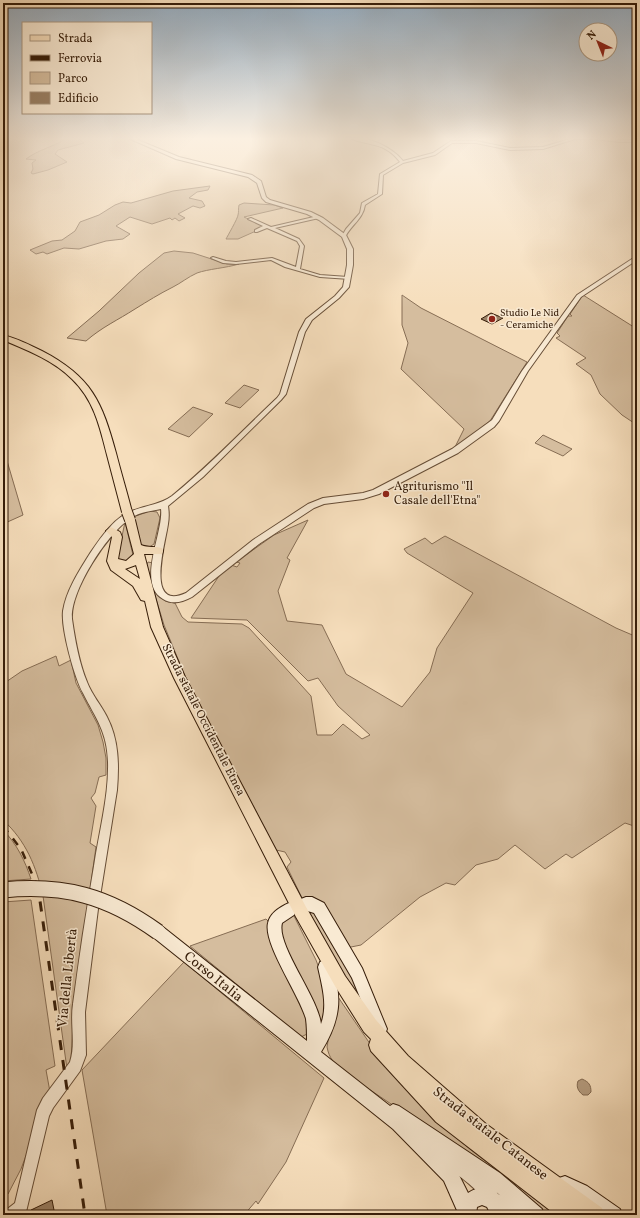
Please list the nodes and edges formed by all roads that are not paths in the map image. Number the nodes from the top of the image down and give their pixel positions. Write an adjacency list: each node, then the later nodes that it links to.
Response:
1 (263, 195): 3 (street)
2 (379, 195): 7 (street)
3 (318, 217): 5 (street); 7 (street)
4 (250, 218): 5 (street)
5 (269, 227): 6 (street); 10 (street)
6 (256, 231)
7 (344, 236): 11 (street)
8 (213, 258): 10 (street)
9 (637, 258): 15 (street)
10 (298, 270): 11 (street)
11 (348, 278): 13 (street, Via della Libertà)
12 (3, 337): 16 (main road, Strada statale Occidentale Etnea)
13 (164, 505): 14 (street, Via della Libertà); 15 (street)
14 (111, 531): 17 (main road); 28 (street, Via della Libertà)
15 (157, 554): 16 (main road); 16 (main road)
16 (138, 555): 17 (main road); 18 (main road, Strada statale Occidentale Etnea)
17 (112, 561): 18 (main road)
18 (151, 607): 20 (main road, Strada statale Occidentale Etnea)
19 (3, 890): 22 (main road, Corso Italia, bridge)
20 (299, 909): 21 (main road, Strada statale Catanese); 22 (main road); 25 (main road, Strada statale Catanese)
21 (325, 967): 22 (main road); 31 (main road, Strada statale Catanese)
22 (313, 1051): 23 (main road, Corso Italia)
23 (350, 1085): 24 (main road, Corso Italia); 30 (main road)
24 (399, 1123): 26 (street); 27 (main road, Corso Italia)
25 (525, 1162): 32 (main road, Strada statale Catanese); 33 (main road)
26 (495, 1205): 27 (main road); 29 (street)
27 (467, 1212)
28 (18, 1213)
29 (518, 1215)
30 (536, 1215)
31 (571, 1215)
32 (595, 1215)
33 (614, 1215)

